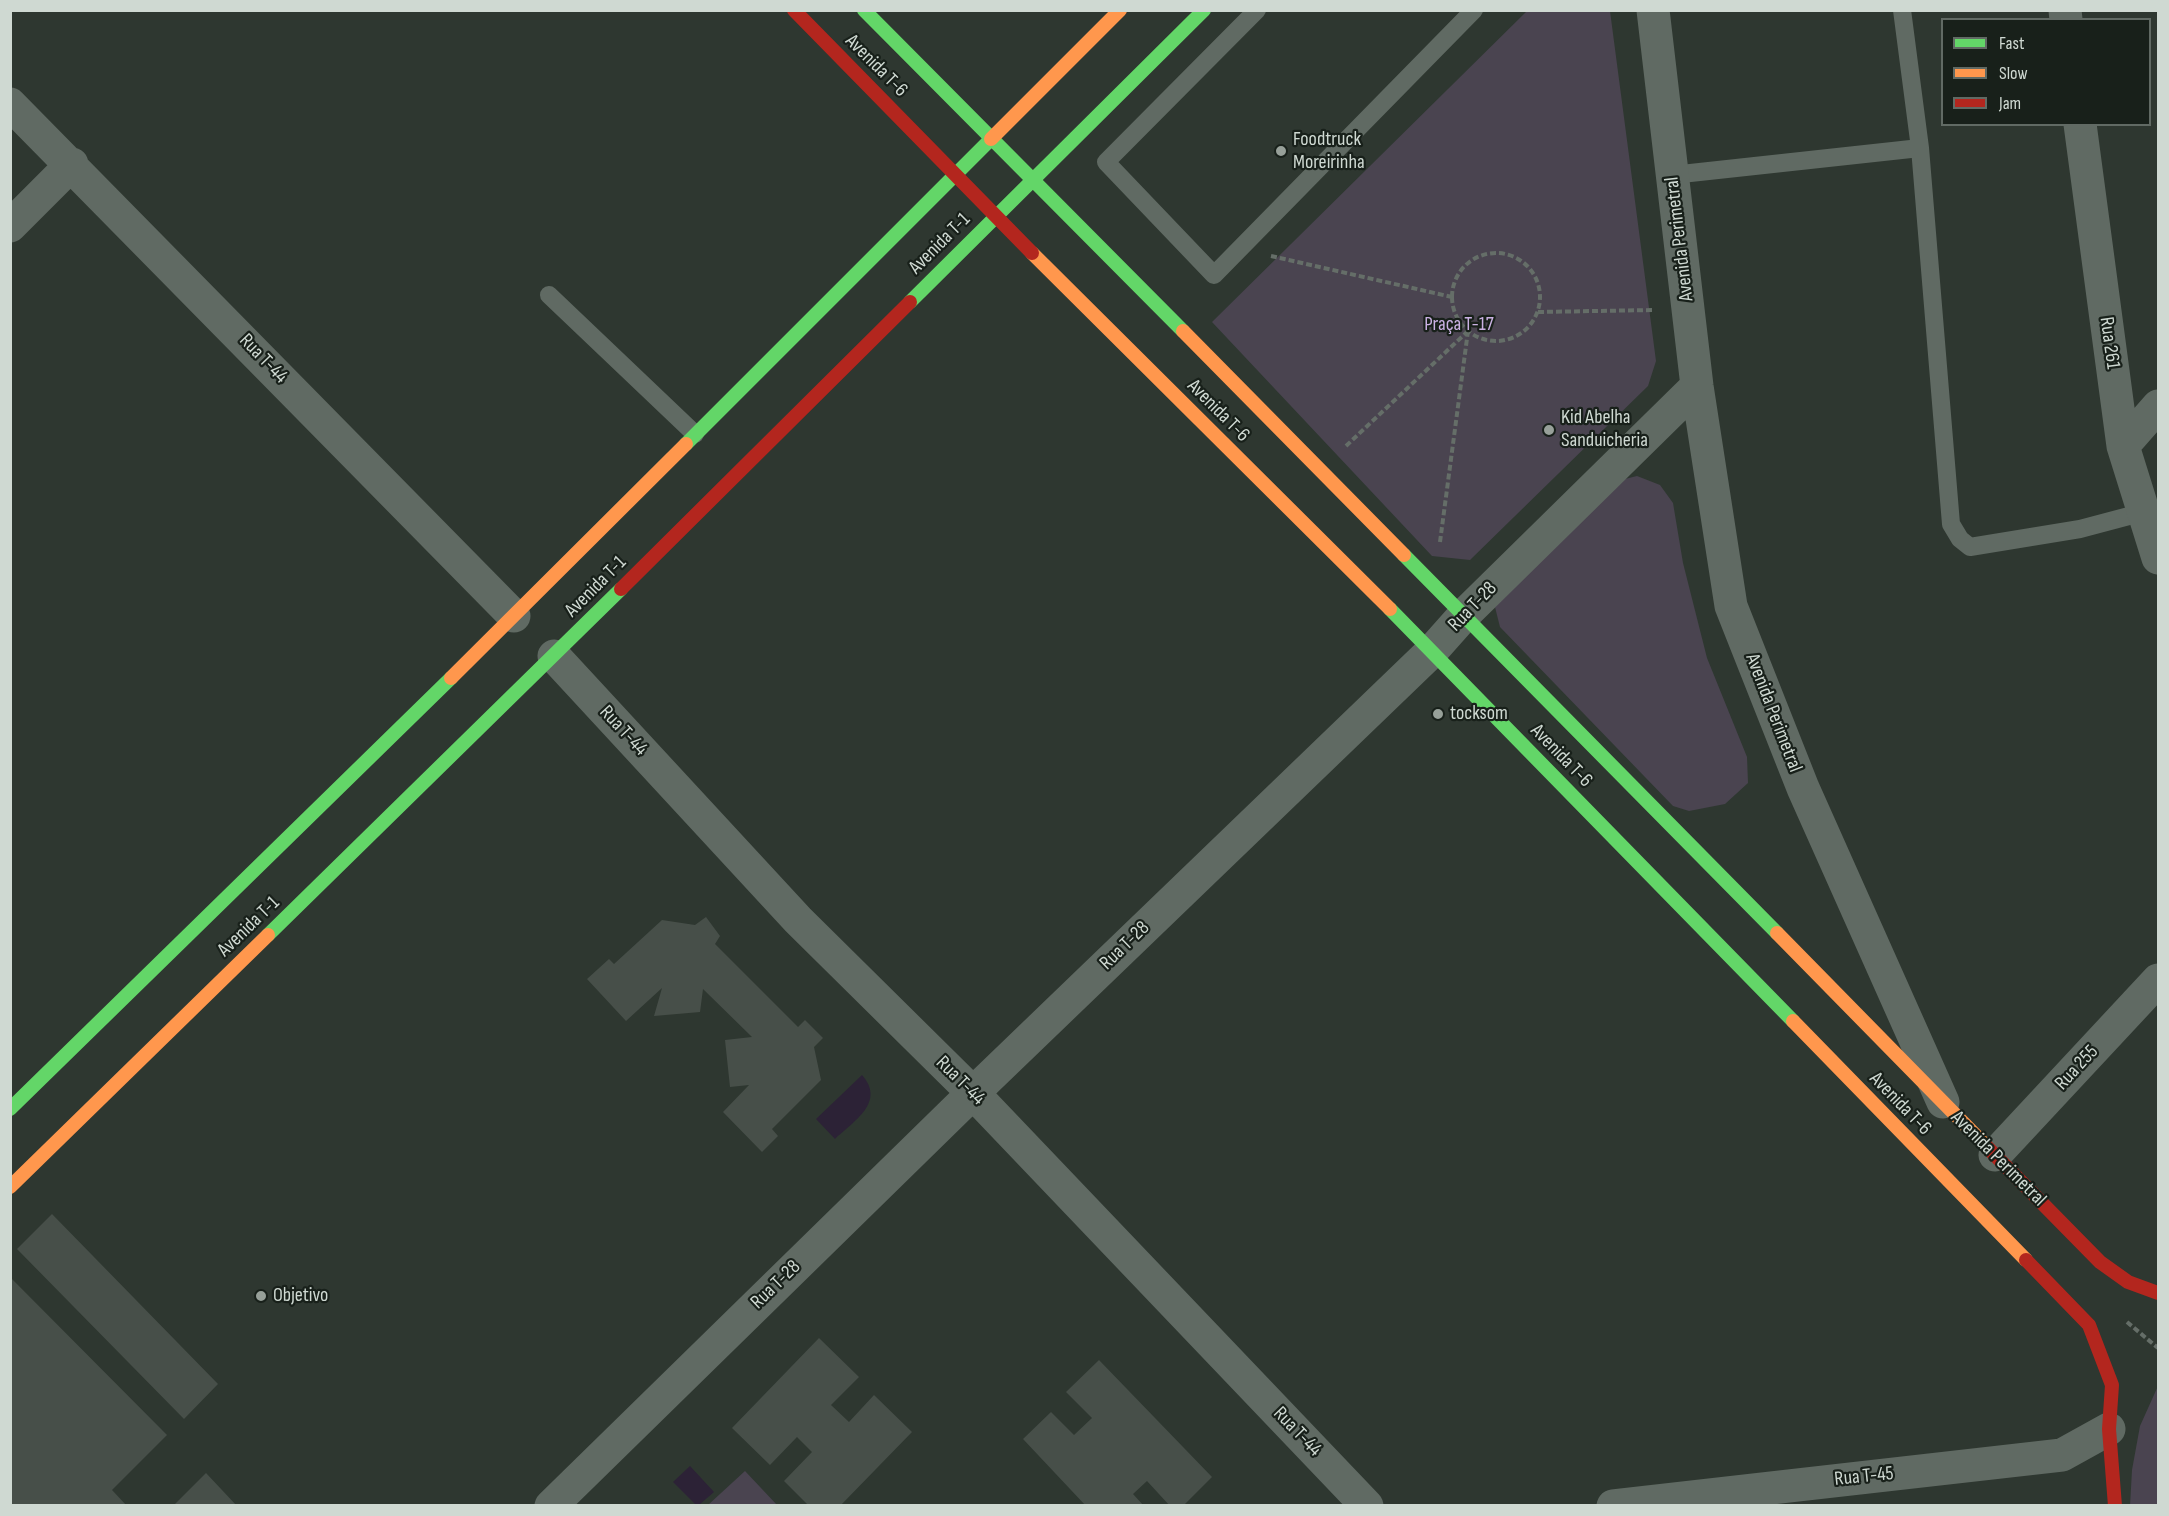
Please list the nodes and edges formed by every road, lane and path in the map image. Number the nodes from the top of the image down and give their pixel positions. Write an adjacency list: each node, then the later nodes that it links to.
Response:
1 (794, 10): 14 (main road, Avenida T-6)
2 (864, 10): 11 (main road, Avenida T-6)
3 (1120, 10): 11 (main road, Avenida T-1)
4 (1204, 10): 16 (main road, Avenida T-1)
5 (1257, 10): 19 (lane)
6 (1474, 10): 19 (lane)
7 (1653, 10): 15 (street, Avenida Perimetral)
8 (1902, 10): 12 (lane)
9 (10, 104): 13 (street, Rua T-44)
10 (2080, 126): 28 (street, Rua 261)
11 (991, 137): 14 (main road, Avenida T-1); 16 (main road, Avenida T-6)
12 (1920, 148): 15 (lane); 30 (lane)
13 (72, 164): 18 (street); 34 (street, Rua T-44)
14 (956, 175): 17 (main road, Avenida T-6); 27 (main road, Avenida T-1)
15 (1672, 175): 22 (street, Avenida Perimetral)
16 (1034, 180): 17 (main road, Avenida T-1); 29 (main road, Avenida T-6)
17 (996, 217): 35 (main road, Avenida T-6); 36 (main road, Avenida T-1)
18 (10, 226)
19 (1239, 249): 21 (path)
20 (549, 295): 27 (lane)
21 (1452, 297): 23 (path); 24 (path)
22 (1688, 310): 23 (path); 25 (street, Avenida Perimetral)
23 (1538, 312): 24 (path)
24 (1468, 331): 29 (path); 32 (path)
25 (1697, 386): 33 (street, Rua T-28); 39 (street, Avenida Perimetral)
26 (2158, 406): 28 (street)
27 (695, 434): 34 (main road, Avenida T-1)
28 (2123, 446): 30 (street, Rua 261)
29 (1320, 471): 32 (main road, Avenida T-6)
30 (2144, 512): 31 (street, Rua 261)
31 (2158, 558)
32 (1434, 584): 33 (main road, Avenida T-6)
33 (1464, 615): 35 (street, Rua T-28); 39 (main road, Avenida T-6)
34 (513, 616): 40 (main road, Avenida T-1)
35 (1432, 651): 38 (street, Rua T-28); 46 (main road, Avenida T-6)
36 (554, 656): 38 (street, Rua T-44); 42 (main road, Avenida T-1)
37 (2158, 980): 41 (street, Rua 255)
38 (972, 1093): 47 (street, Rua T-28); 48 (street, Rua T-44)
39 (1946, 1106): 41 (main road, Avenida Perimetral)
40 (10, 1109)
41 (1995, 1155): 43 (main road, Avenida Perimetral)
42 (10, 1187)
43 (2158, 1293)
44 (2138, 1334): 45 (path)
45 (2158, 1348)
46 (2109, 1429): 49 (street, Rua T-45); 50 (main road, Avenida T-6)
47 (551, 1506)
48 (1367, 1506)
49 (1613, 1506)
50 (2115, 1506)

